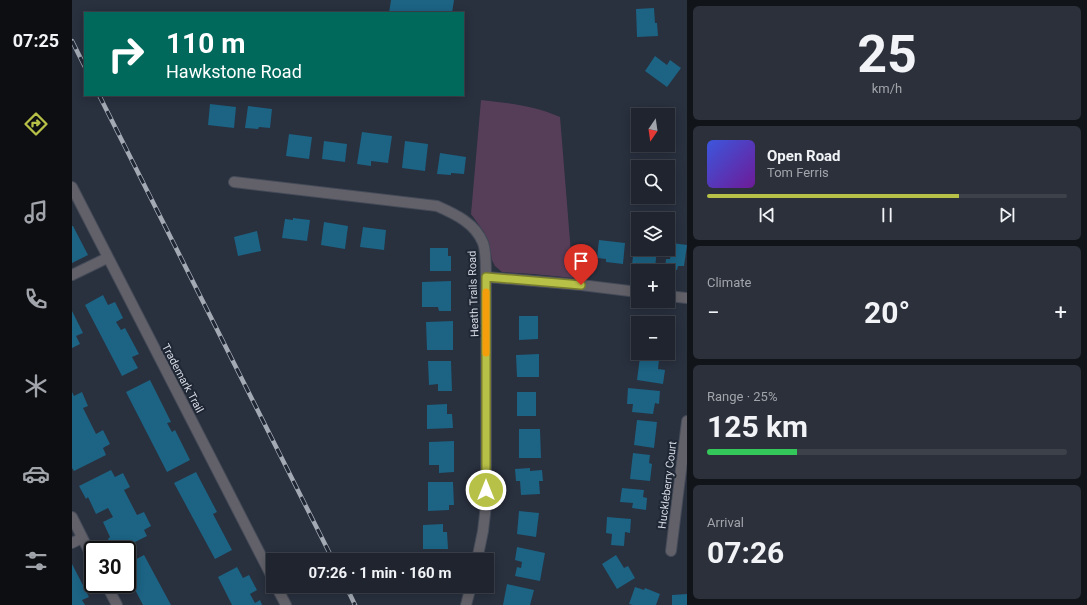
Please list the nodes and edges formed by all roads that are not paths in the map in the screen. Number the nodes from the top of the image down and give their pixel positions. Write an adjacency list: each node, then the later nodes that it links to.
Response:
1 (234, 182): 5 (street, Heath Trails Road)
2 (72, 187): 3 (street, Trademark Trail)
3 (107, 258): 4 (street); 16 (street, Trademark Trail)
4 (72, 275)
5 (486, 277): 6 (street); 15 (street, Heath Trails Road)
6 (631, 291)
7 (675, 297): 8 (street)
8 (687, 298)
9 (687, 421): 14 (street, Huckleberry Court)
10 (72, 517): 11 (street)
11 (82, 538): 12 (street); 13 (street)
12 (84, 542)
13 (72, 543)
14 (671, 551)
15 (478, 553)
16 (266, 565)
17 (111, 593): 20 (street)
18 (280, 593): 21 (street)
19 (469, 593): 22 (street)
20 (117, 605)
21 (286, 605)
22 (466, 605)

